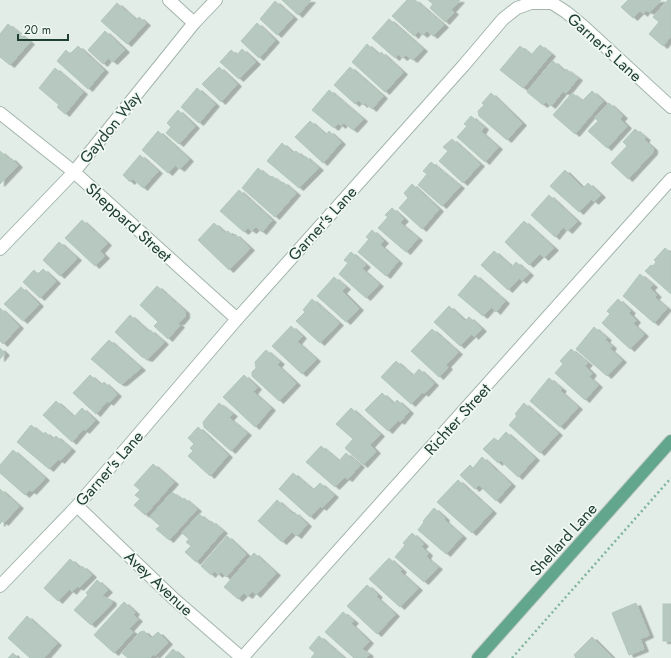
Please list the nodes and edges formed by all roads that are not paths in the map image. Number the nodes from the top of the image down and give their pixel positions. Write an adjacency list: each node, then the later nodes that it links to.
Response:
1 (169, 0): 3 (street)
2 (216, 0): 3 (street, Gaydon Way)
3 (194, 23): 6 (street, Gaydon Way)
4 (671, 107): 9 (street, Garner's Lane)
5 (0, 113): 6 (street, Sheppard Street)
6 (74, 172): 8 (street, Gaydon Way); 9 (street, Sheppard Street)
7 (671, 180): 13 (street, Richter Street)
8 (0, 249)
9 (236, 319): 11 (street, Garner's Lane)
10 (671, 441): 14 (main road, Shellard Lane)
11 (77, 506): 12 (street, Garner's Lane); 13 (street, Avey Avenue)
12 (0, 586)
13 (242, 658)
14 (478, 658)

